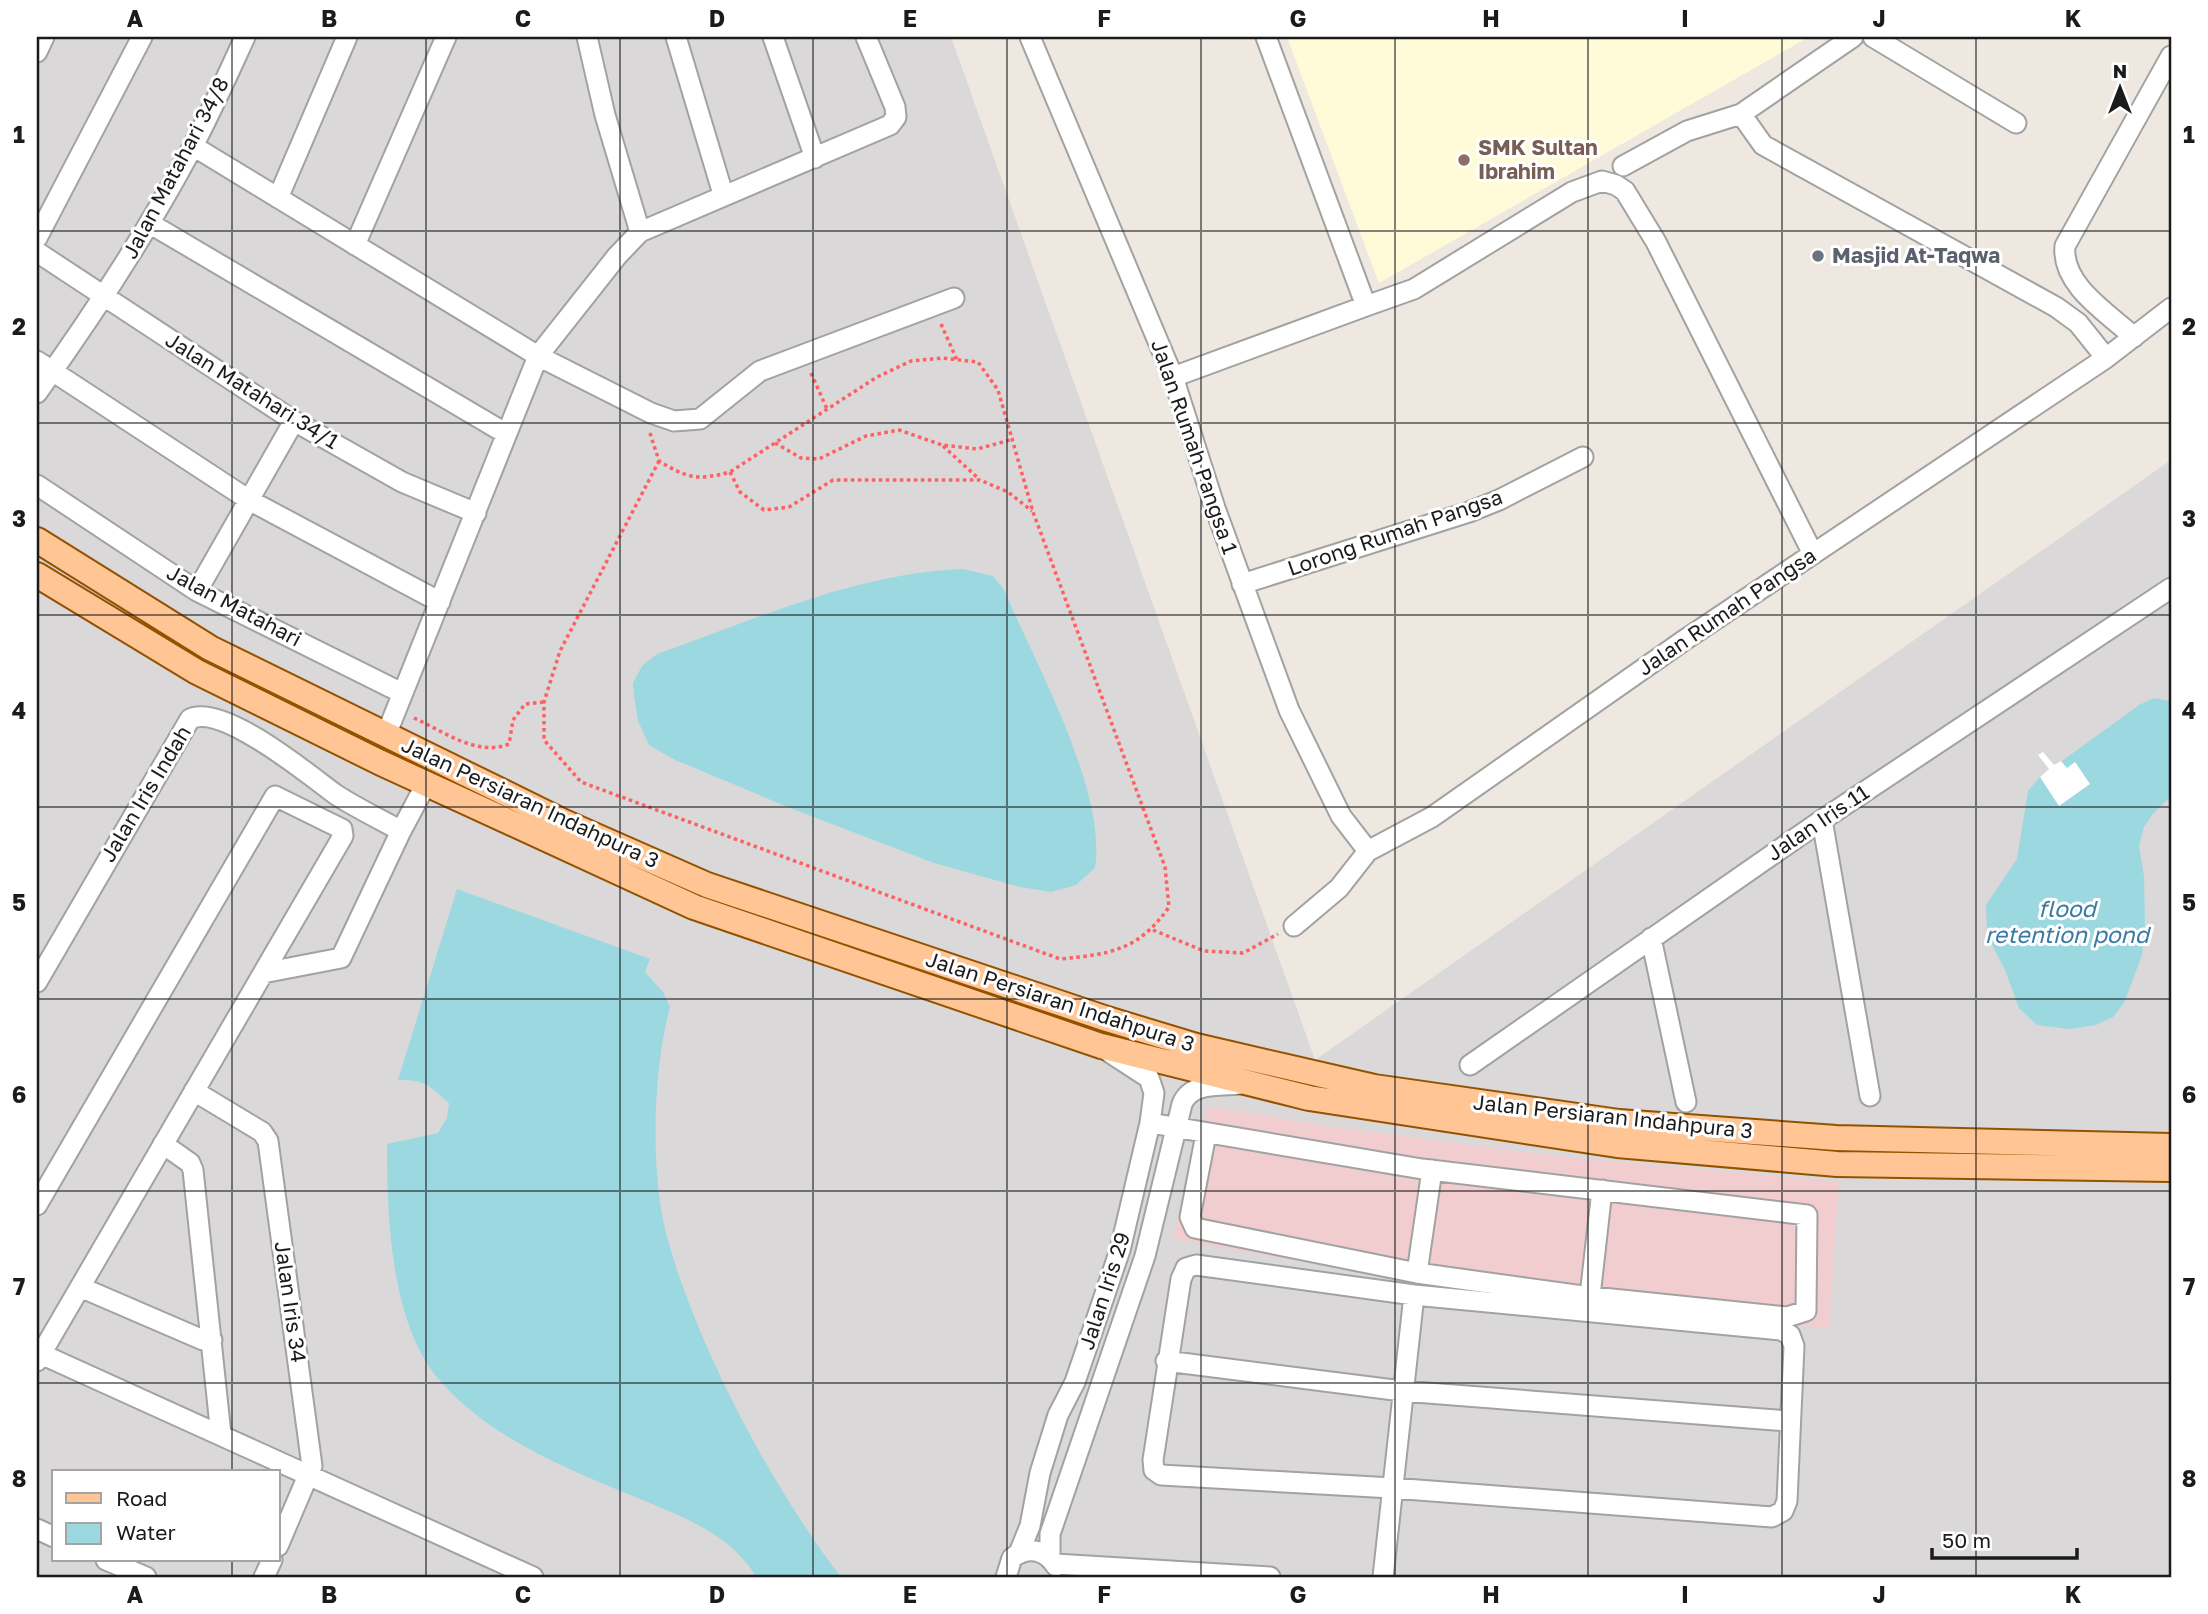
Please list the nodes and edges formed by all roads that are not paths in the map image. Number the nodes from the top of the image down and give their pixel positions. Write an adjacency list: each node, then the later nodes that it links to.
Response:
1 (44, 37): 14 (street)
2 (142, 37): 25 (street)
3 (245, 37): 18 (street, Jalan Matahari 34/8)
4 (347, 37): 22 (street)
5 (446, 37): 26 (street)
6 (587, 37): 24 (street)
7 (676, 37): 21 (street)
8 (773, 37): 19 (street)
9 (866, 37): 19 (street)
10 (1030, 37): 36 (street, Jalan Rumah Pangsa 1)
11 (1266, 37): 30 (street)
12 (1853, 37): 16 (street)
13 (1873, 37): 17 (street)
14 (37, 52)
15 (2171, 56): 32 (street)
16 (1741, 114): 20 (street); 34 (street)
17 (2016, 123)
18 (193, 146): 22 (street); 23 (street, Jalan Matahari 34/8)
19 (815, 158): 21 (street)
20 (1623, 166)
21 (723, 194): 24 (street)
22 (278, 198): 26 (street)
23 (149, 223): 28 (street, Jalan Matahari 34/8); 39 (street)
24 (640, 232): 33 (street)
25 (37, 238)
26 (355, 245): 33 (street)
27 (37, 252): 28 (street, Jalan Matahari 34/1)
28 (104, 296): 35 (street, Jalan Matahari 34/8); 38 (street, Jalan Matahari 34/1)
29 (954, 298): 33 (street)
30 (1366, 306): 36 (street); 45 (street)
31 (2171, 309): 32 (street, Jalan Rumah Pangsa)
32 (2134, 337): 34 (street, Jalan Rumah Pangsa)
33 (538, 356): 39 (street)
34 (2106, 358): 45 (street, Jalan Rumah Pangsa)
35 (45, 366): 37 (street, Jalan Matahari 34/8); 42 (street)
36 (1173, 377): 47 (street, Jalan Rumah Pangsa 1)
37 (37, 393)
38 (294, 421): 42 (street); 43 (street, Jalan Matahari 34/1)
39 (505, 433): 43 (street)
40 (1583, 457): 47 (street, Lorong Rumah Pangsa)
41 (37, 485): 49 (street, Jalan Matahari)
42 (249, 500): 49 (street); 50 (street)
43 (475, 513): 50 (street)
44 (37, 540): 52 (main road, Jalan Persiaran Indahpura 3)
45 (1813, 554): 56 (street, Jalan Rumah Pangsa)
46 (37, 575): 53 (main road, Jalan Persiaran Indahpura 3)
47 (1242, 584): 56 (street, Jalan Rumah Pangsa 1)
48 (2171, 588): 54 (street, Jalan Iris 11)
49 (197, 591): 51 (street, Jalan Matahari)
50 (440, 602): 51 (street)
51 (399, 701): 52 (street)
52 (386, 735): 71 (main road, Jalan Persiaran Indahpura 3)
53 (426, 784): 55 (street); 61 (main road, Jalan Persiaran Indahpura 3)
54 (1822, 820): 58 (street, Jalan Iris 11); 65 (street)
55 (401, 831): 59 (street); 60 (street, Jalan Iris Indah)
56 (1368, 852): 57 (street, Jalan Rumah Pangsa)
57 (1294, 926)
58 (1651, 938): 62 (street, Jalan Iris 11); 66 (street)
59 (263, 973): 64 (street); 75 (street)
60 (37, 982)
61 (1101, 1046): 63 (main road, Jalan Persiaran Indahpura 3); 67 (street, Jalan Iris 29)
62 (1470, 1065)
63 (1244, 1083): 68 (street, Jalan Iris 29); 72 (main road, Jalan Persiaran Indahpura 3)
64 (194, 1091): 70 (street); 86 (street, Jalan Iris 34)
65 (1870, 1096)
66 (1686, 1102)
67 (1150, 1123): 68 (street); 89 (street, Jalan Iris 29)
68 (1177, 1128): 69 (street); 91 (street, Jalan Iris 29)
69 (1206, 1134): 73 (street); 76 (street)
70 (163, 1144): 77 (street); 80 (street)
71 (2171, 1146)
72 (2171, 1169)
73 (1432, 1170): 74 (street); 76 (street)
74 (1602, 1190): 79 (street); 79 (street)
75 (37, 1205)
76 (1417, 1273): 79 (street)
77 (80, 1287): 80 (street); 81 (street)
78 (1414, 1295): 82 (street); 83 (street); 84 (street)
79 (1590, 1296)
80 (212, 1340): 85 (street)
81 (39, 1358): 85 (street)
82 (1166, 1361): 83 (street); 87 (street)
83 (1402, 1391): 84 (street); 87 (street)
84 (1788, 1421): 87 (street)
85 (220, 1435): 86 (street)
86 (310, 1476): 88 (street, Jalan Iris 34); 94 (street)
87 (1392, 1488): 97 (street)
88 (280, 1542)
89 (1019, 1553): 91 (street); 95 (street, Jalan Iris 29)
90 (111, 1562): 93 (street)
91 (1055, 1566): 92 (street)
92 (1144, 1574): 96 (street)
93 (146, 1577)
94 (533, 1577)
95 (1006, 1577)
96 (1270, 1577)
97 (1383, 1577)

